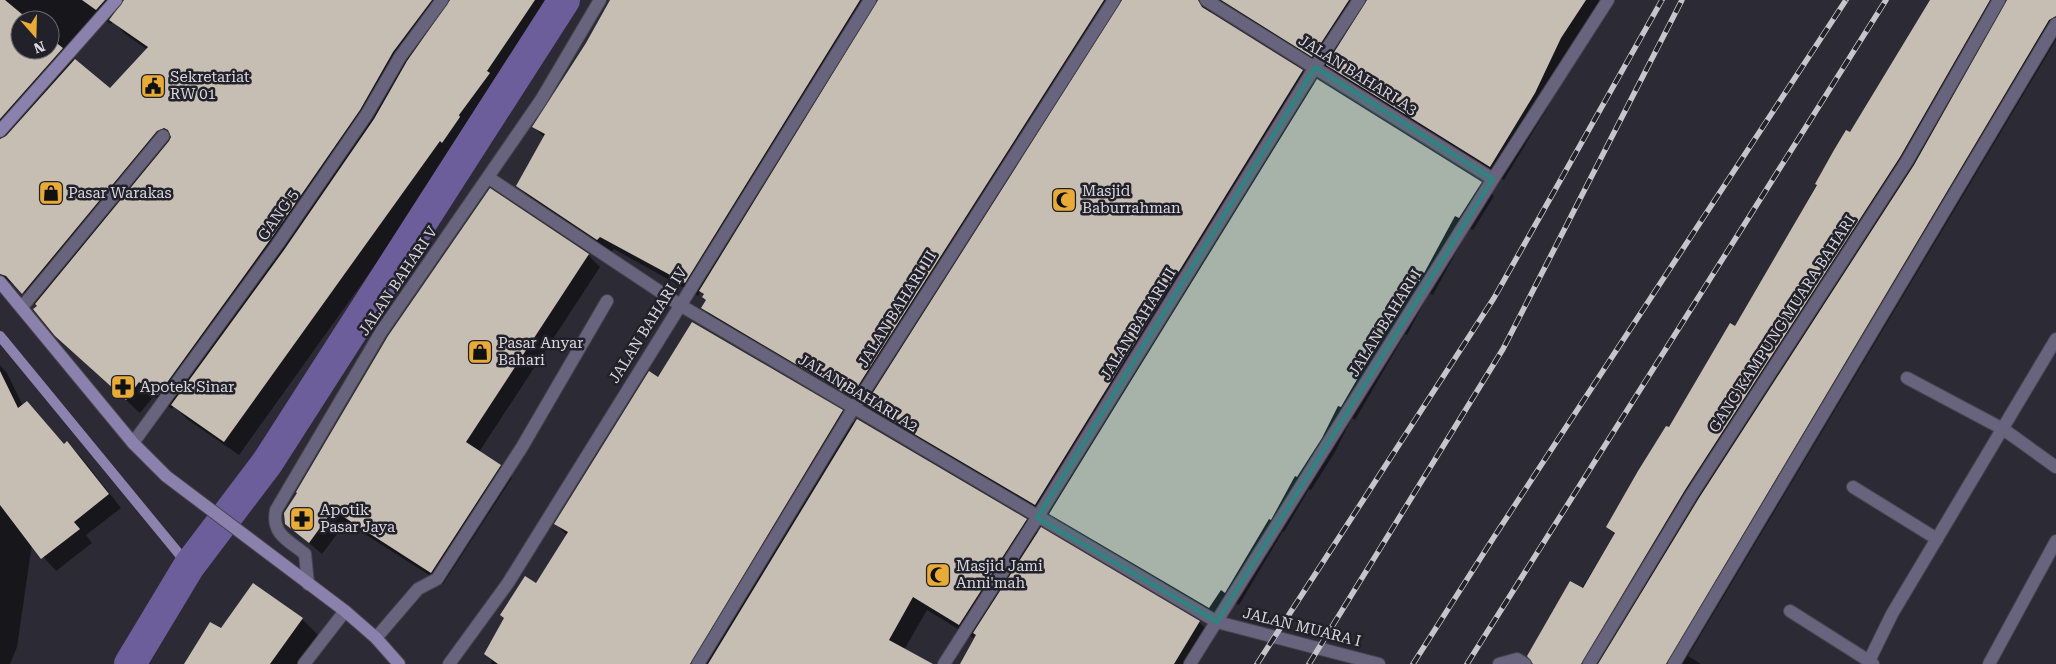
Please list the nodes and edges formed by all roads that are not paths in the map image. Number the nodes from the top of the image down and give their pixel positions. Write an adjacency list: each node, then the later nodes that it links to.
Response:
1 (116, 0): 12 (street)
2 (442, 0): 24 (street, GANG 5)
3 (600, 0): 14 (street, JALAN BAHARI V)
4 (870, 0): 18 (street, JALAN BAHARI IV)
5 (1114, 0): 22 (street, JALAN BAHARI III)
6 (1206, 0): 11 (street, JALAN BAHARI A3)
7 (1359, 0): 11 (street, JALAN BAHARI II)
8 (1608, 0): 15 (street, JALAN BAHARI I)
9 (1999, 0): 45 (street, GANG KAMPUNG MUARA BAHARI)
10 (2056, 24): 46 (street)
11 (1315, 67): 15 (street, JALAN BAHARI A3); 27 (street, JALAN BAHARI II)
12 (0, 131)
13 (163, 136): 19 (street)
14 (489, 178): 18 (street, JALAN BAHARI A2); 30 (street, JALAN BAHARI V)
15 (1493, 180): 33 (street, JALAN BAHARI I)
16 (0, 282): 19 (street)
17 (607, 301): 34 (street)
18 (680, 305): 22 (street, JALAN BAHARI A2); 38 (street, JALAN BAHARI IV)
19 (22, 307): 24 (street)
20 (2056, 339): 23 (street)
21 (1907, 378): 23 (street)
22 (853, 409): 27 (street, JALAN BAHARI A2); 39 (street, JALAN BAHARI III)
23 (2003, 429): 25 (street); 28 (street)
24 (133, 443): 30 (street)
25 (2056, 467)
26 (1853, 487): 28 (street)
27 (1037, 518): 33 (street, JALAN BAHARI A2); 40 (street, JALAN BAHARI II)
28 (1936, 540): 35 (street)
29 (2056, 541): 47 (street)
30 (308, 584): 31 (street)
31 (345, 611): 34 (street); 36 (street)
32 (1790, 611): 35 (street)
33 (1217, 622): 41 (street, JALAN BAHARI I); 42 (street, JALAN MUARA I)
34 (376, 638): 37 (street)
35 (1871, 663)
36 (304, 664)
37 (399, 664)
38 (449, 664)
39 (698, 664)
40 (944, 664)
41 (1190, 664)
42 (1378, 664)
43 (1499, 664): 44 (street)
44 (1525, 664)
45 (1589, 664)
46 (1674, 664)
47 (1989, 664)

